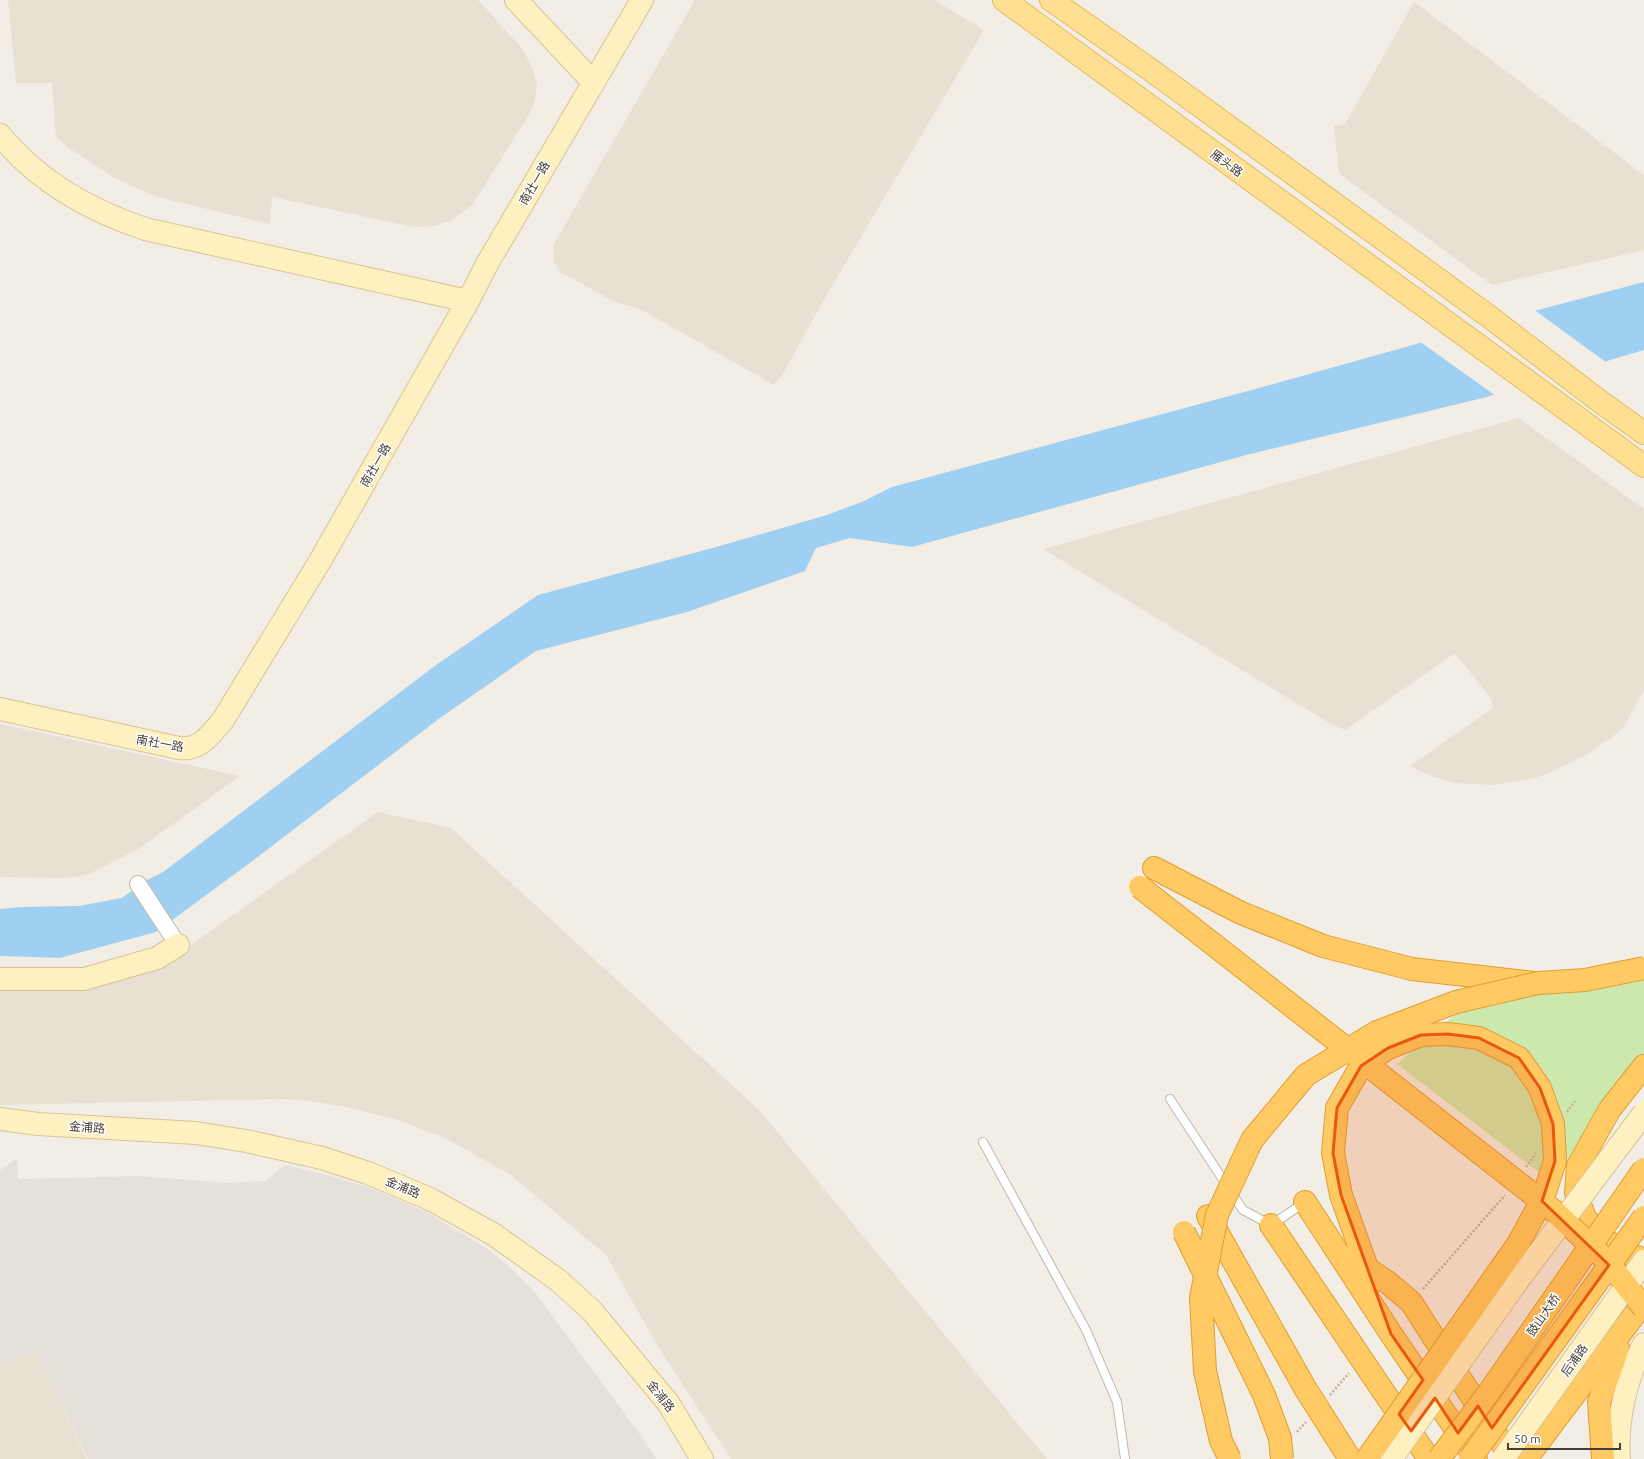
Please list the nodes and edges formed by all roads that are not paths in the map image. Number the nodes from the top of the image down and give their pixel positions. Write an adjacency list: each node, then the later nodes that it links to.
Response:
1 (516, 0): 5 (street)
2 (642, 0): 5 (street, 南社一路)
3 (1004, 0): 9 (main road, 雁头路)
4 (1051, 0): 8 (main road)
5 (593, 82): 7 (street, 南社一路)
6 (0, 135): 7 (street)
7 (468, 301): 10 (street, 南社一路)
8 (1644, 433)
9 (1644, 466)
10 (0, 709)
11 (1154, 868): 17 (highway)
12 (138, 884): 14 (street)
13 (1140, 887): 32 (highway, bridge)
14 (176, 941): 16 (street)
15 (1644, 968): 17 (highway, bridge)
16 (0, 979)
17 (1538, 983): 38 (highway, bridge)
18 (1644, 1066): 29 (highway)
19 (1170, 1099): 27 (lane)
20 (1644, 1113): 42 (street, bridge)
21 (0, 1119): 36 (street, 金浦路)
22 (983, 1142): 37 (lane)
23 (1644, 1170): 44 (highway, 鼓山大桥, bridge)
24 (1305, 1202): 27 (lane); 34 (highway)
25 (1207, 1215): 40 (highway)
26 (1644, 1217): 45 (highway, 鼓山大桥, bridge)
27 (1271, 1225): 43 (highway)
28 (1184, 1232): 39 (highway, bridge)
29 (1644, 1260): 47 (street, 后浦路, bridge)
30 (1366, 1268): 34 (highway); 41 (highway, bridge); 48 (highway)
31 (1644, 1302): 33 (highway)
32 (1644, 1308)
33 (1625, 1328): 49 (highway); 50 (highway)
34 (1391, 1334): 46 (highway)
35 (1644, 1344): 51 (street)
36 (702, 1459)
37 (1125, 1459)
38 (1230, 1459)
39 (1282, 1459)
40 (1350, 1459)
41 (1367, 1459)
42 (1391, 1459)
43 (1429, 1459)
44 (1439, 1459)
45 (1470, 1459)
46 (1476, 1459)
47 (1504, 1459)
48 (1512, 1459)
49 (1526, 1459)
50 (1603, 1459)
51 (1618, 1459)

